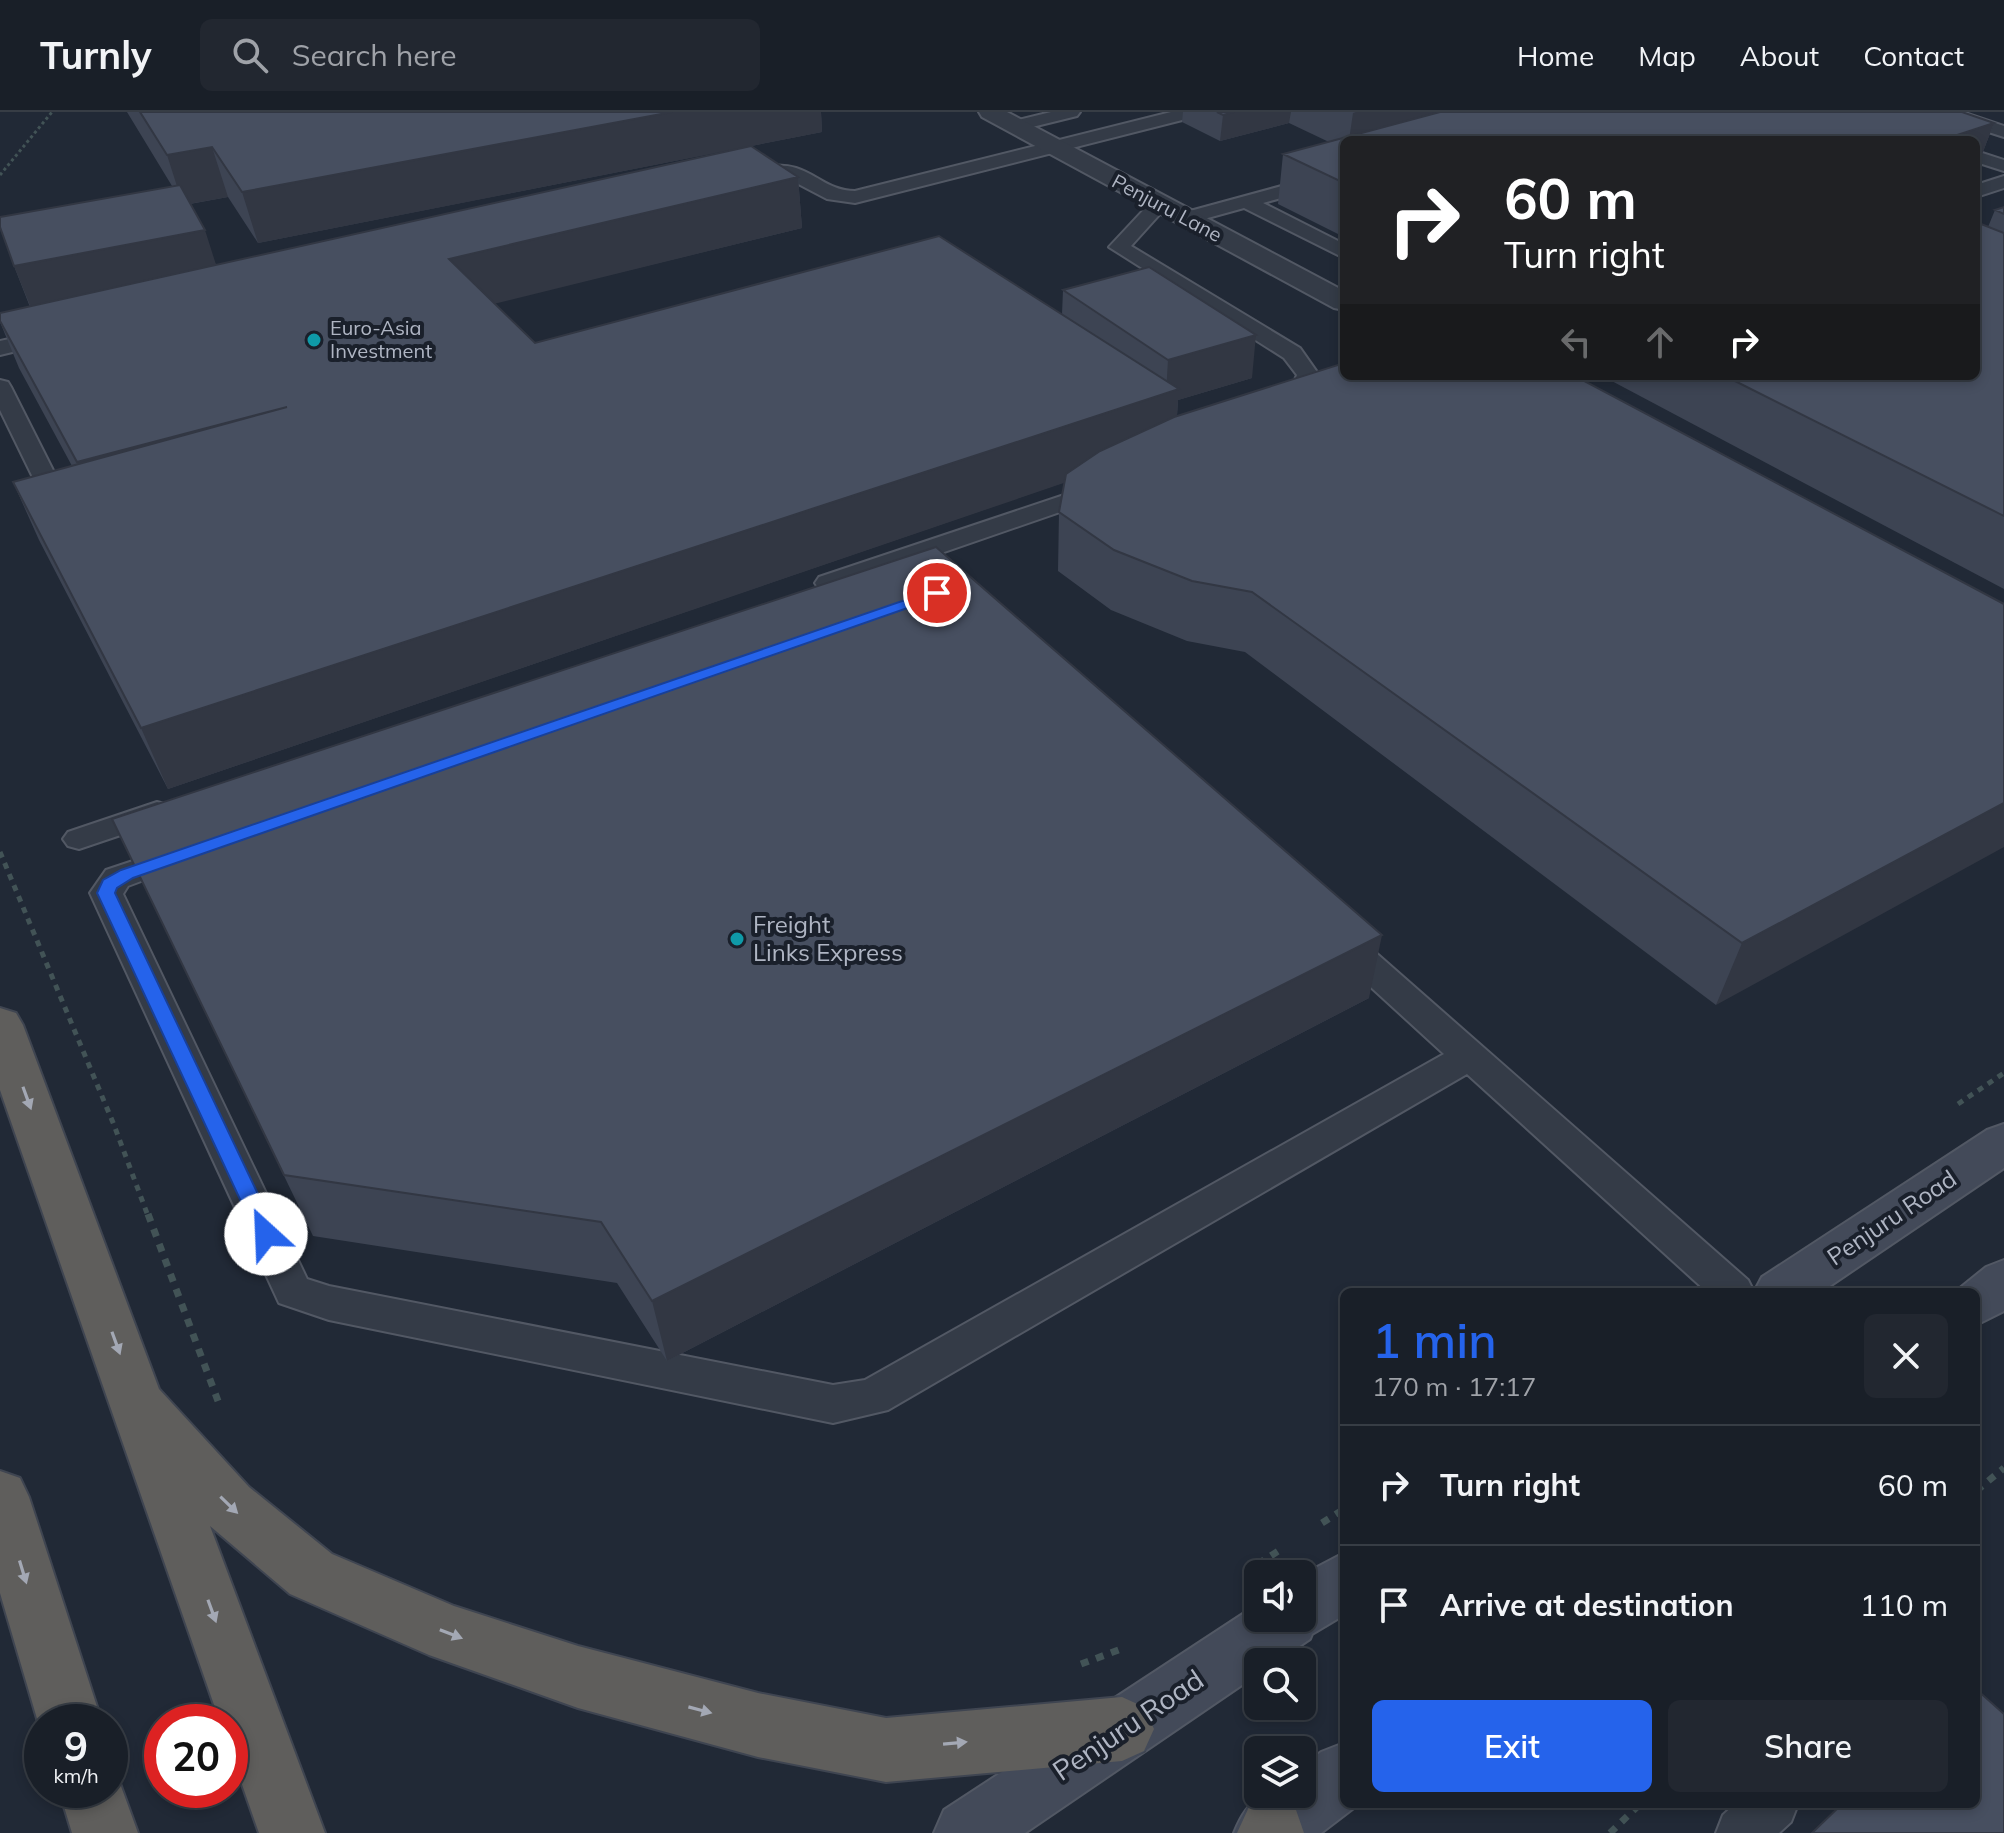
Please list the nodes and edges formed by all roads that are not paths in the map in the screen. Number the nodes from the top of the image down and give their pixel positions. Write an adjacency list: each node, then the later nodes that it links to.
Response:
1 (990, 112): 5 (street, Penjuru Lane)
2 (1071, 112): 5 (lane)
3 (1192, 112): 7 (lane)
4 (1945, 112): 6 (lane)
5 (1016, 126): 7 (street, Penjuru Lane)
6 (2004, 132)
7 (1054, 147): 12 (lane); 15 (street, Penjuru Lane)
8 (1980, 157): 9 (lane)
9 (2004, 166)
10 (1340, 176): 14 (lane)
11 (2004, 182): 13 (lane)
12 (719, 183)
13 (1980, 190)
14 (1246, 202): 16 (lane); 17 (lane)
15 (1159, 205): 16 (street, Penjuru Lane); 22 (lane)
16 (1186, 218): 18 (street, Penjuru Lane)
17 (1340, 250)
18 (1340, 298)
19 (67, 332): 20 (lane)
20 (0, 348)
21 (0, 387): 24 (lane)
22 (1272, 431)
23 (1121, 483): 25 (lane)
24 (56, 500)
25 (804, 591)
26 (185, 803): 27 (lane)
27 (79, 839)
28 (202, 848): 31 (lane)
29 (1315, 917): 31 (lane)
30 (0, 1025): 37 (highway, one-way to 37)
31 (1471, 1055): 34 (lane)
32 (2004, 1143): 35 (main road, Penjuru Road)
33 (2004, 1282): 36 (main road)
34 (1730, 1288)
35 (1786, 1288)
36 (1980, 1300)
37 (139, 1406): 43 (highway, one-way to 43); 49 (highway, one-way to 49)
38 (0, 1497): 42 (highway, one-way to 42)
39 (1340, 1584): 40 (main road)
40 (1316, 1600)
41 (1268, 1632): 43 (main road, Penjuru Road)
42 (64, 1704)
43 (1122, 1729): 50 (main road, Penjuru Road)
44 (1340, 1778): 47 (main road)
45 (97, 1808): 48 (highway)
46 (1769, 1808): 51 (lane)
47 (1270, 1832)
48 (105, 1833)
49 (292, 1833)
50 (967, 1833)
51 (1741, 1833)

